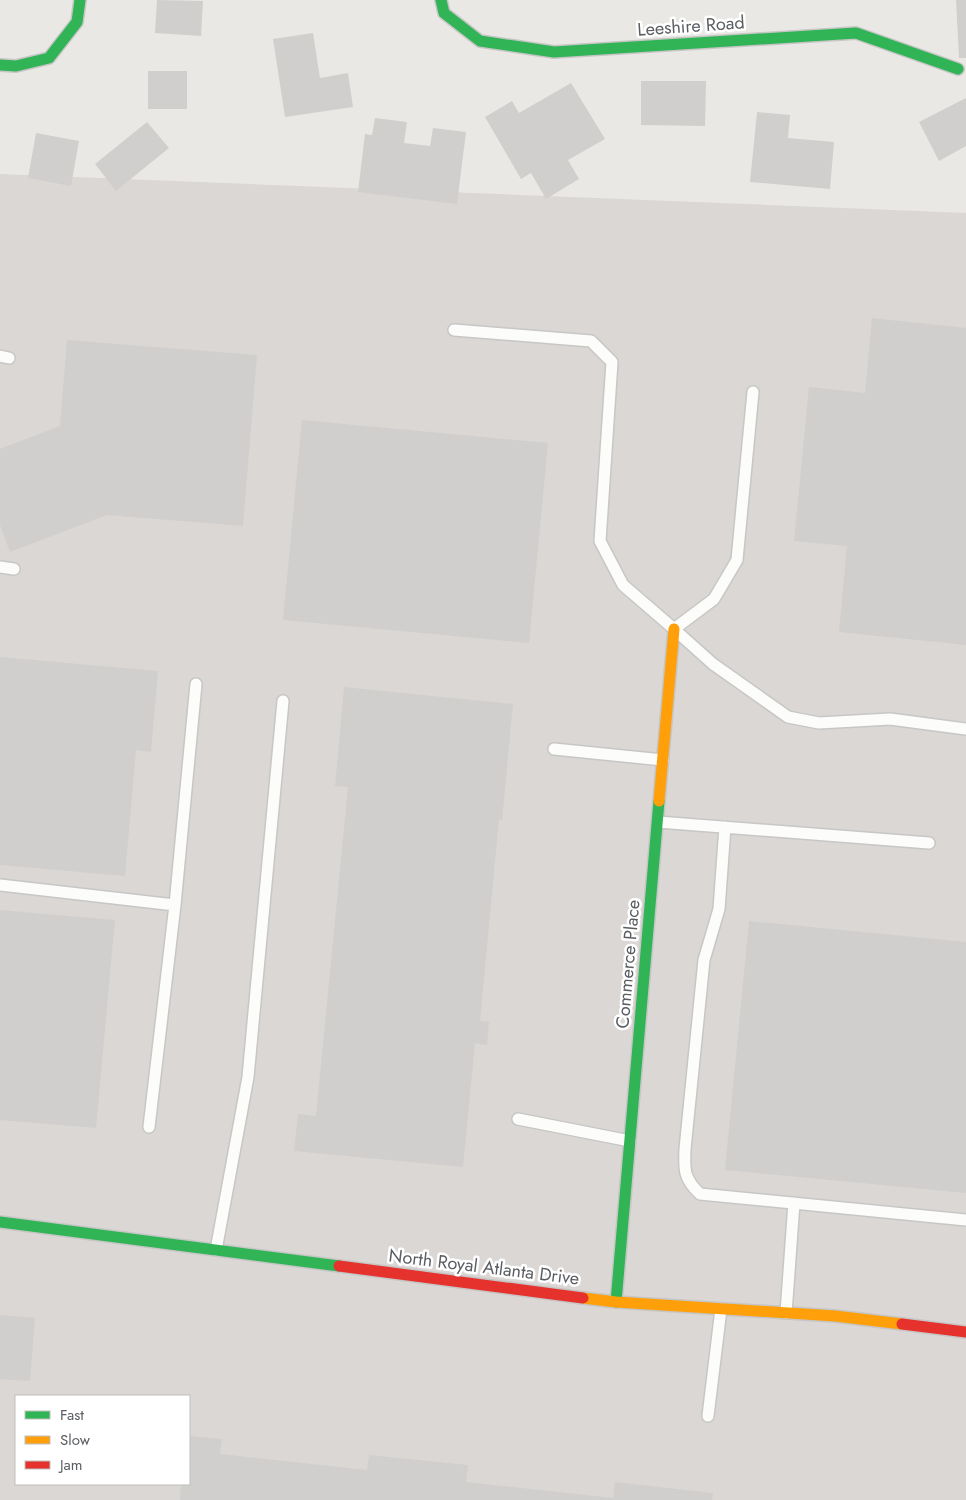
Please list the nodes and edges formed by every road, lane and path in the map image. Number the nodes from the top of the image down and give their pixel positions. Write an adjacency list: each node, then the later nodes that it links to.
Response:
1 (80, 0): 3 (street)
2 (441, 0): 4 (street, Leeshire Road)
3 (0, 65)
4 (958, 69)
5 (454, 330): 9 (lane)
6 (753, 392): 9 (lane)
7 (0, 567): 8 (lane)
8 (14, 569)
9 (674, 628): 12 (lane); 14 (street, Commerce Place)
10 (196, 684): 19 (lane)
11 (283, 701): 26 (lane)
12 (966, 728)
13 (554, 749): 14 (lane)
14 (663, 760): 15 (street, Commerce Place)
15 (658, 822): 16 (lane); 22 (street, Commerce Place)
16 (725, 827): 17 (lane); 23 (lane)
17 (929, 843)
18 (0, 885): 19 (lane)
19 (175, 905): 21 (lane)
20 (518, 1119): 22 (lane)
21 (149, 1127)
22 (630, 1141): 27 (street, Commerce Place)
23 (794, 1204): 24 (lane); 29 (lane)
24 (966, 1220)
25 (0, 1222): 26 (street, North Royal Atlanta Drive)
26 (216, 1250): 27 (street, North Royal Atlanta Drive)
27 (616, 1302): 28 (street, North Royal Atlanta Drive)
28 (721, 1309): 29 (street, North Royal Atlanta Drive); 31 (lane)
29 (786, 1313): 30 (street, North Royal Atlanta Drive)
30 (966, 1332)
31 (708, 1416)

